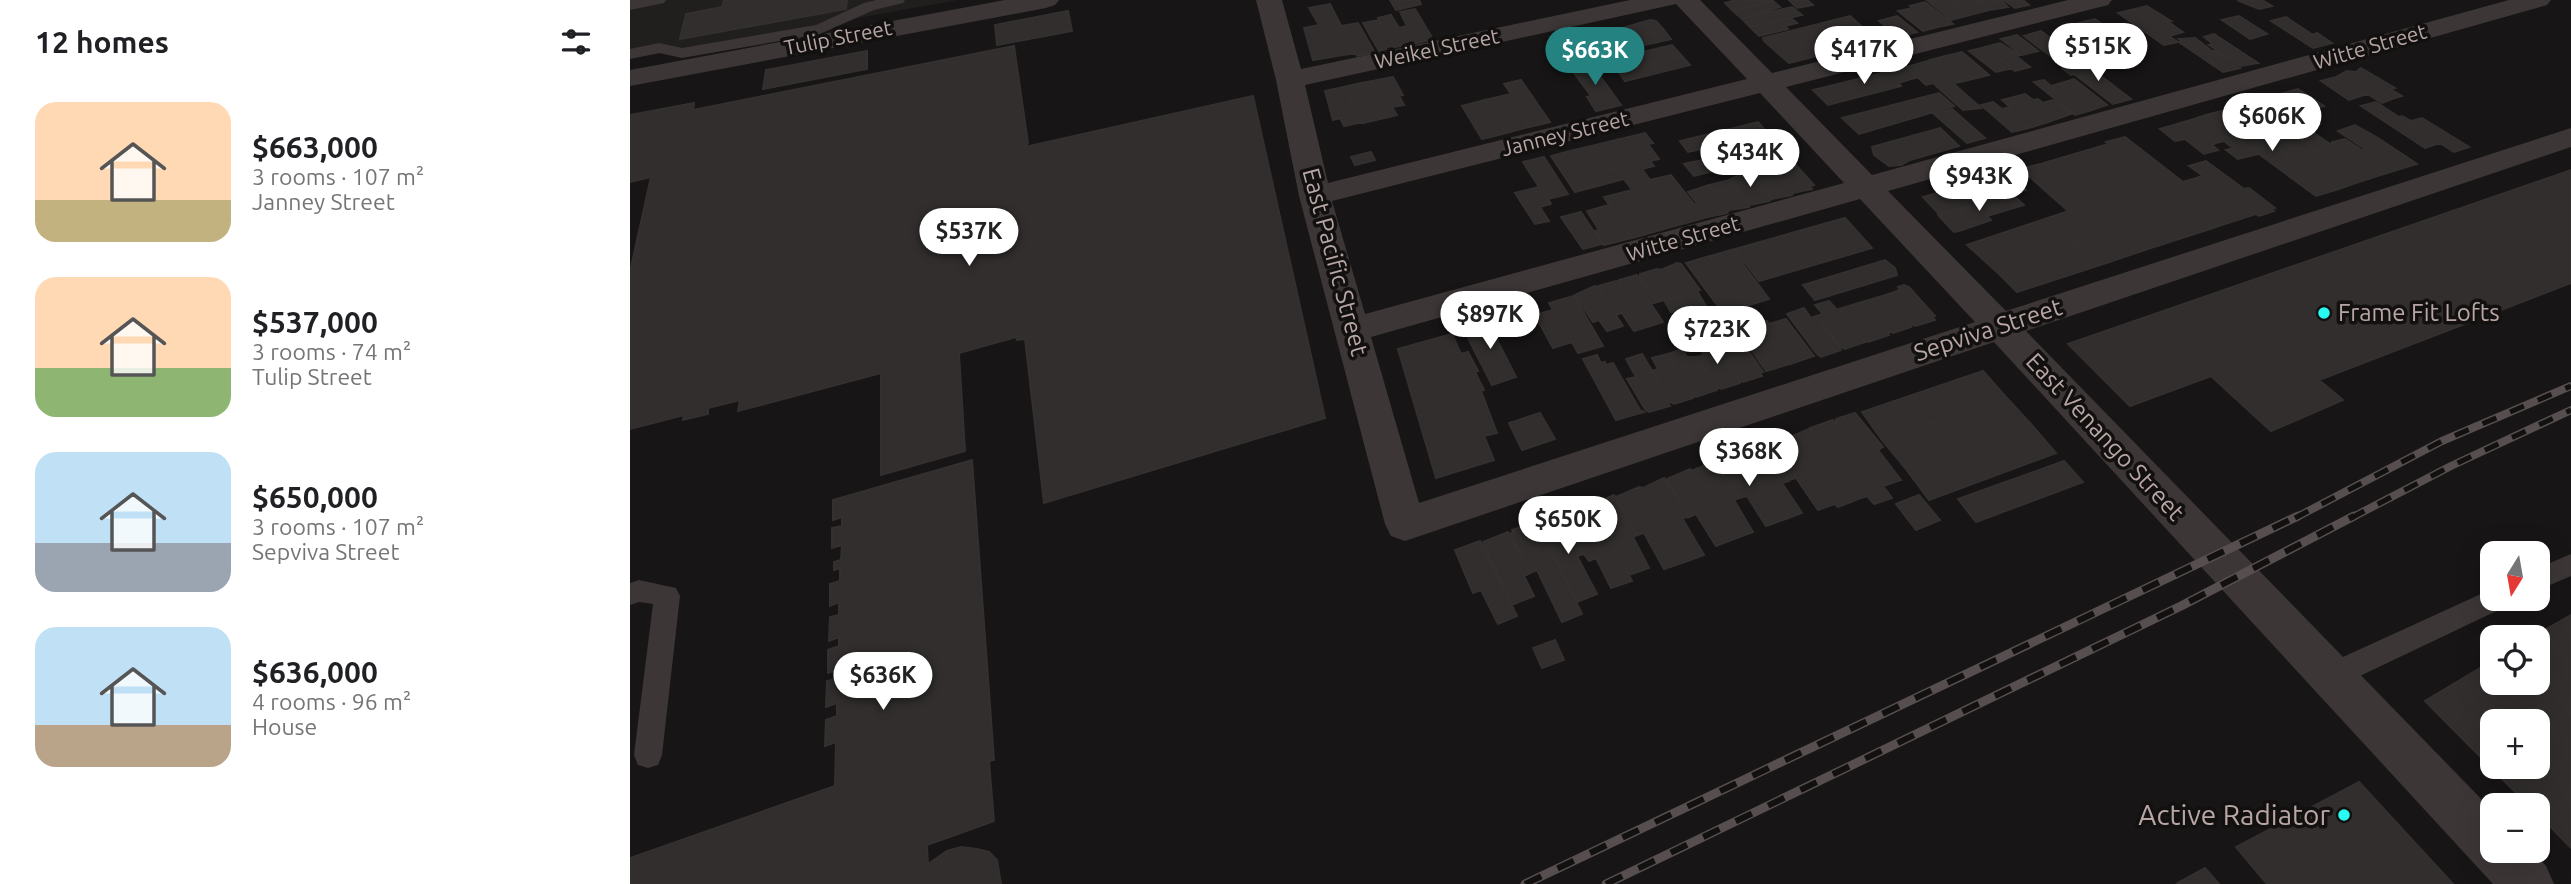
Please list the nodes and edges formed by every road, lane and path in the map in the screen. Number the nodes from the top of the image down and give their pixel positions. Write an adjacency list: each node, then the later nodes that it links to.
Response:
1 (659, 0): 8 (lane)
2 (1046, 0): 9 (street, Tulip Street)
3 (1269, 0): 12 (street, East Pacific Street)
4 (1666, 0): 12 (street, Weikel Street)
5 (1686, 0): 13 (street, East Venango Street)
6 (2099, 0): 13 (street, Janney Street)
7 (2538, 0): 15 (street, Witte Street)
8 (630, 5)
9 (902, 9): 10 (lane); 11 (street, Tulip Street)
10 (630, 54)
11 (630, 78)
12 (1290, 80): 16 (street, East Pacific Street)
13 (1767, 83): 15 (street, East Venango Street); 16 (street, Janney Street)
14 (2571, 137): 17 (street, Sepviva Street)
15 (1866, 188): 17 (street, East Venango Street); 18 (street, Witte Street)
16 (1315, 195): 18 (street, East Pacific Street)
17 (2000, 326): 19 (street, Sepviva Street); 24 (street, East Venango Street)
18 (1353, 330): 19 (street, East Pacific Street)
19 (1405, 524)
20 (2571, 564): 21 (lane)
21 (2550, 574)
22 (630, 594): 25 (lane)
23 (2480, 606): 24 (lane)
24 (2331, 676): 26 (street, East Venango Street)
25 (648, 755)
26 (2480, 833)
27 (2508, 863): 28 (street)
28 (2528, 884)

